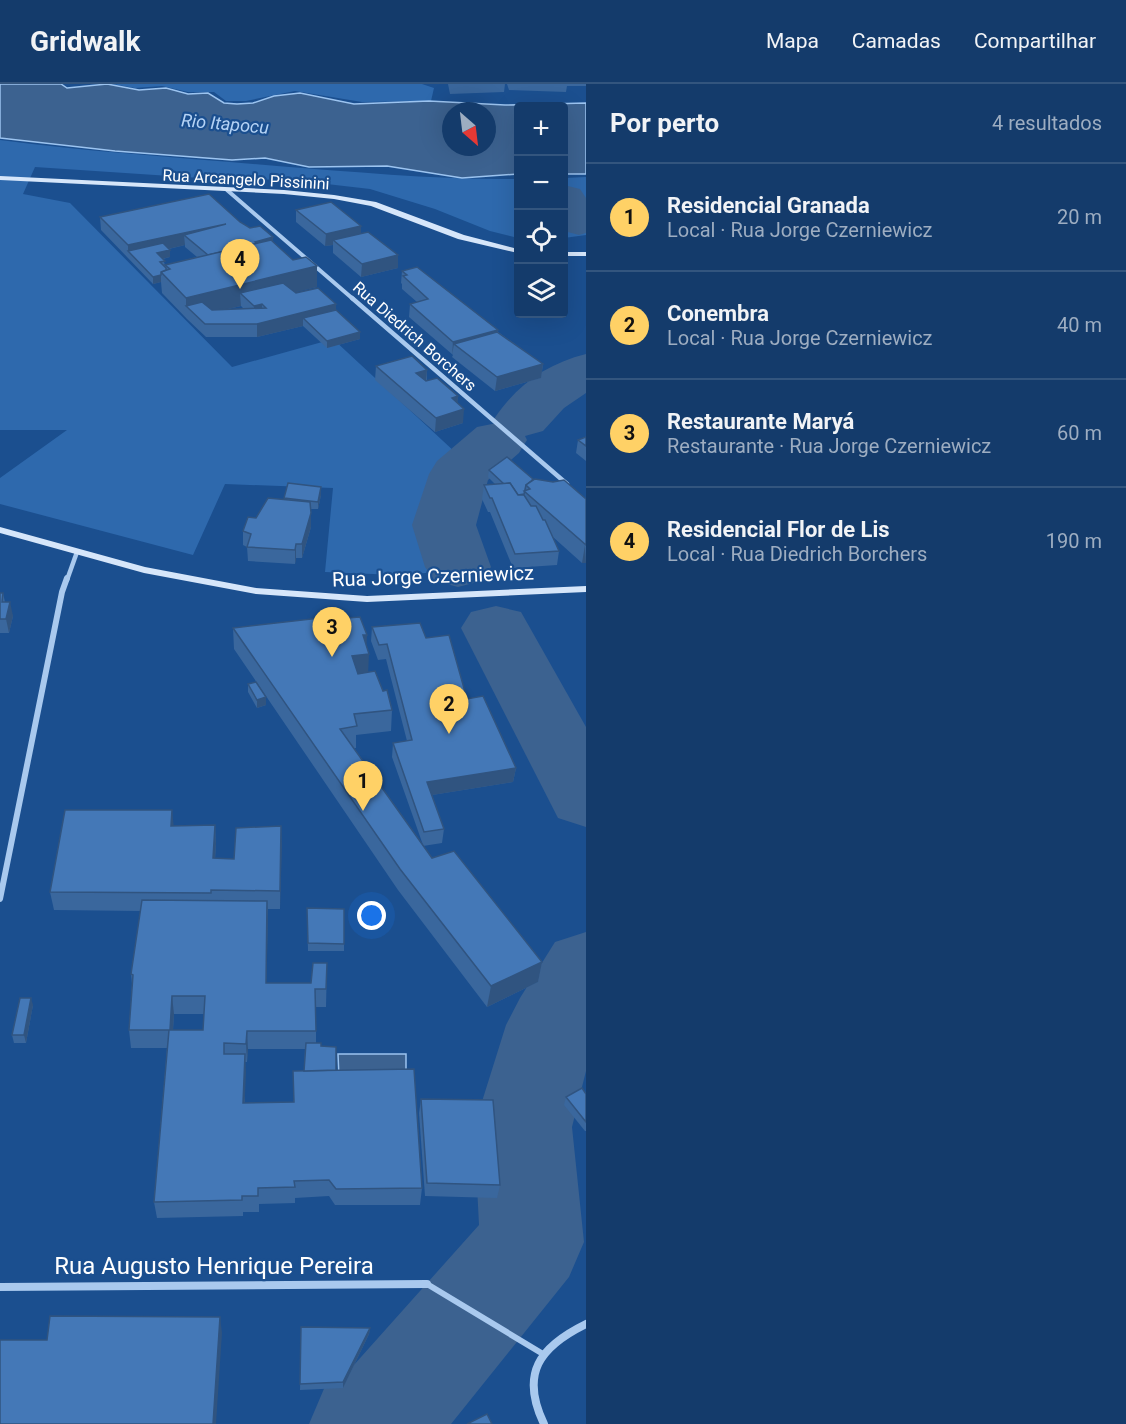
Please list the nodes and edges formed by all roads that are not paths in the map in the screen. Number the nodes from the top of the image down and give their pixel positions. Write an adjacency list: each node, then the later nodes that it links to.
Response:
1 (0, 178): 2 (main road, Rua Arcangelo Pissinini)
2 (227, 190): 3 (main road, Rua Arcangelo Pissinini); 6 (street, Rua Diedrich Borchers)
3 (514, 250)
4 (568, 254): 5 (main road)
5 (586, 254)
6 (568, 485)
7 (0, 530): 8 (main road, Rua Jorge Czerniewicz)
8 (77, 552): 9 (main road, Rua Jorge Czerniewicz); 10 (street)
9 (586, 589)
10 (0, 899)
11 (427, 1284): 12 (street, Rua Augusto Henrique Pereira); 14 (lane)
12 (0, 1287)
13 (586, 1324): 14 (street)
14 (543, 1354): 15 (street)
15 (544, 1424)

